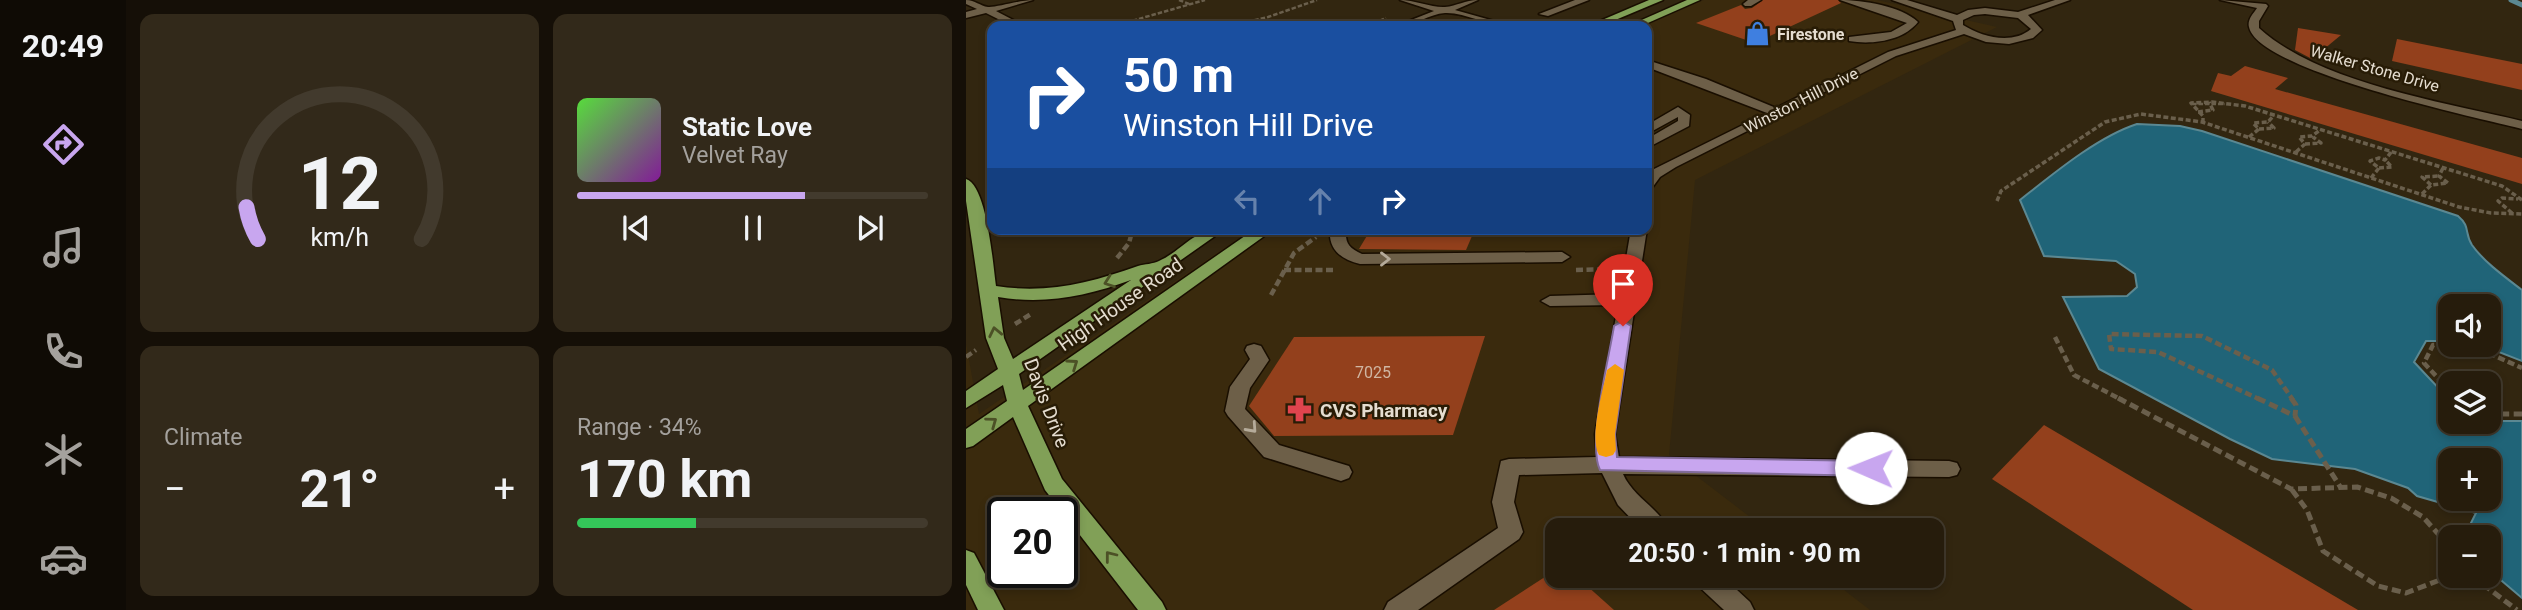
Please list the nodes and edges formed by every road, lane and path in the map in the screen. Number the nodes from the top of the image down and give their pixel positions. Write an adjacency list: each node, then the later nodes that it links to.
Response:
1 (966, 0): 17 (street)
2 (1028, 0): 17 (street)
3 (1179, 0): 16 (path)
4 (1205, 0): 16 (path)
5 (1317, 0): 25 (path)
6 (1405, 0): 18 (street)
7 (1473, 0): 18 (street)
8 (1584, 0): 20 (street)
9 (1658, 0): 29 (main road)
10 (1695, 0): 30 (main road)
11 (1845, 0): 32 (street)
12 (1896, 0): 31 (street)
13 (1932, 0): 19 (street)
14 (2065, 0): 22 (street)
15 (2225, 0): 43 (street, Walker Stone Drive)
16 (1190, 4): 24 (path)
17 (988, 10): 21 (street); 23 (street)
18 (1443, 11): 26 (street); 27 (street); 28 (street)
19 (1972, 12): 22 (street); 31 (street, Winston Hill Drive)
20 (1544, 14)
21 (966, 15)
22 (2018, 15): 31 (street)
23 (1010, 21)
24 (1131, 21)
25 (1251, 21)
26 (1415, 21)
27 (1459, 21)
28 (1491, 21)
29 (1606, 21)
30 (1645, 21)
31 (1961, 25): 39 (street, Winston Hill Drive)
32 (1853, 39)
33 (1652, 53): 35 (street)
34 (1652, 65): 35 (street)
35 (1702, 82): 39 (street)
36 (2209, 102): 38 (path); 38 (path); 40 (path)
37 (1673, 109): 44 (street); 47 (street); 50 (street)
38 (2197, 112): 42 (path)
39 (1777, 113): 58 (street, Winston Hill Drive)
40 (2274, 115): 41 (path); 45 (path)
41 (2268, 122): 46 (path); 46 (path)
42 (2203, 123): 49 (path); 64 (path)
43 (2522, 125)
44 (1652, 126)
45 (2321, 129): 48 (path); 52 (path)
46 (2259, 130): 49 (path)
47 (1652, 134)
48 (2312, 136): 51 (path); 51 (path)
49 (2248, 138): 53 (path)
50 (1652, 141)
51 (2305, 144): 53 (path)
52 (2392, 151): 54 (path); 56 (path)
53 (2295, 153): 59 (path)
54 (2385, 159): 55 (path); 55 (path)
55 (2379, 168): 59 (path)
56 (2443, 168): 57 (path); 63 (path)
57 (2439, 176): 61 (path); 61 (path)
58 (1652, 178)
59 (2371, 178): 62 (path)
60 (966, 183): 76 (main road, Davis Drive)
61 (2431, 185): 62 (path)
62 (2422, 194): 65 (path)
63 (2521, 199): 65 (path)
64 (1997, 201)
65 (2513, 214): 66 (path)
66 (2522, 214)
67 (1208, 235): 73 (main road, High House Road)
68 (1257, 235): 86 (main road, High House Road, one-way to 68)
69 (1323, 235): 77 (path)
70 (1333, 235): 72 (street, one-way to 72)
71 (1638, 235): 78 (street)
72 (1562, 257)
73 (1173, 259): 76 (main road, one-way to 76); 83 (main road, High House Road)
74 (1611, 269): 75 (path)
75 (1575, 270)
76 (988, 290): 83 (main road, Davis Drive, one-way to 76)
77 (1271, 295)
78 (1627, 299): 79 (street); 91 (street)
79 (1550, 301)
80 (2055, 337): 95 (path)
81 (1254, 350): 93 (street, one-way to 93)
82 (2522, 368): 84 (path)
83 (1009, 372): 85 (main road, High House Road); 86 (main road, Davis Drive)
84 (2438, 378)
85 (966, 401)
86 (1017, 403): 90 (main road, High House Road, one-way to 86); 103 (main road, Davis Drive, one-way to 86)
87 (2501, 414): 88 (path)
88 (2522, 414)
89 (2295, 416): 89 (path); 94 (path)
90 (966, 440)
91 (1607, 465): 92 (street); 96 (street); 104 (street)
92 (1948, 469)
93 (1340, 472)
94 (2341, 488): 95 (path); 97 (path)
95 (2291, 489): 99 (path)
96 (1645, 518)
97 (2438, 533)
98 (966, 560): 102 (main road)
99 (2438, 581)
100 (1718, 588): 105 (street)
101 (2488, 588): 106 (path)
102 (991, 610)
103 (1153, 610)
104 (1397, 610)
105 (1741, 610)
106 (2517, 610)

